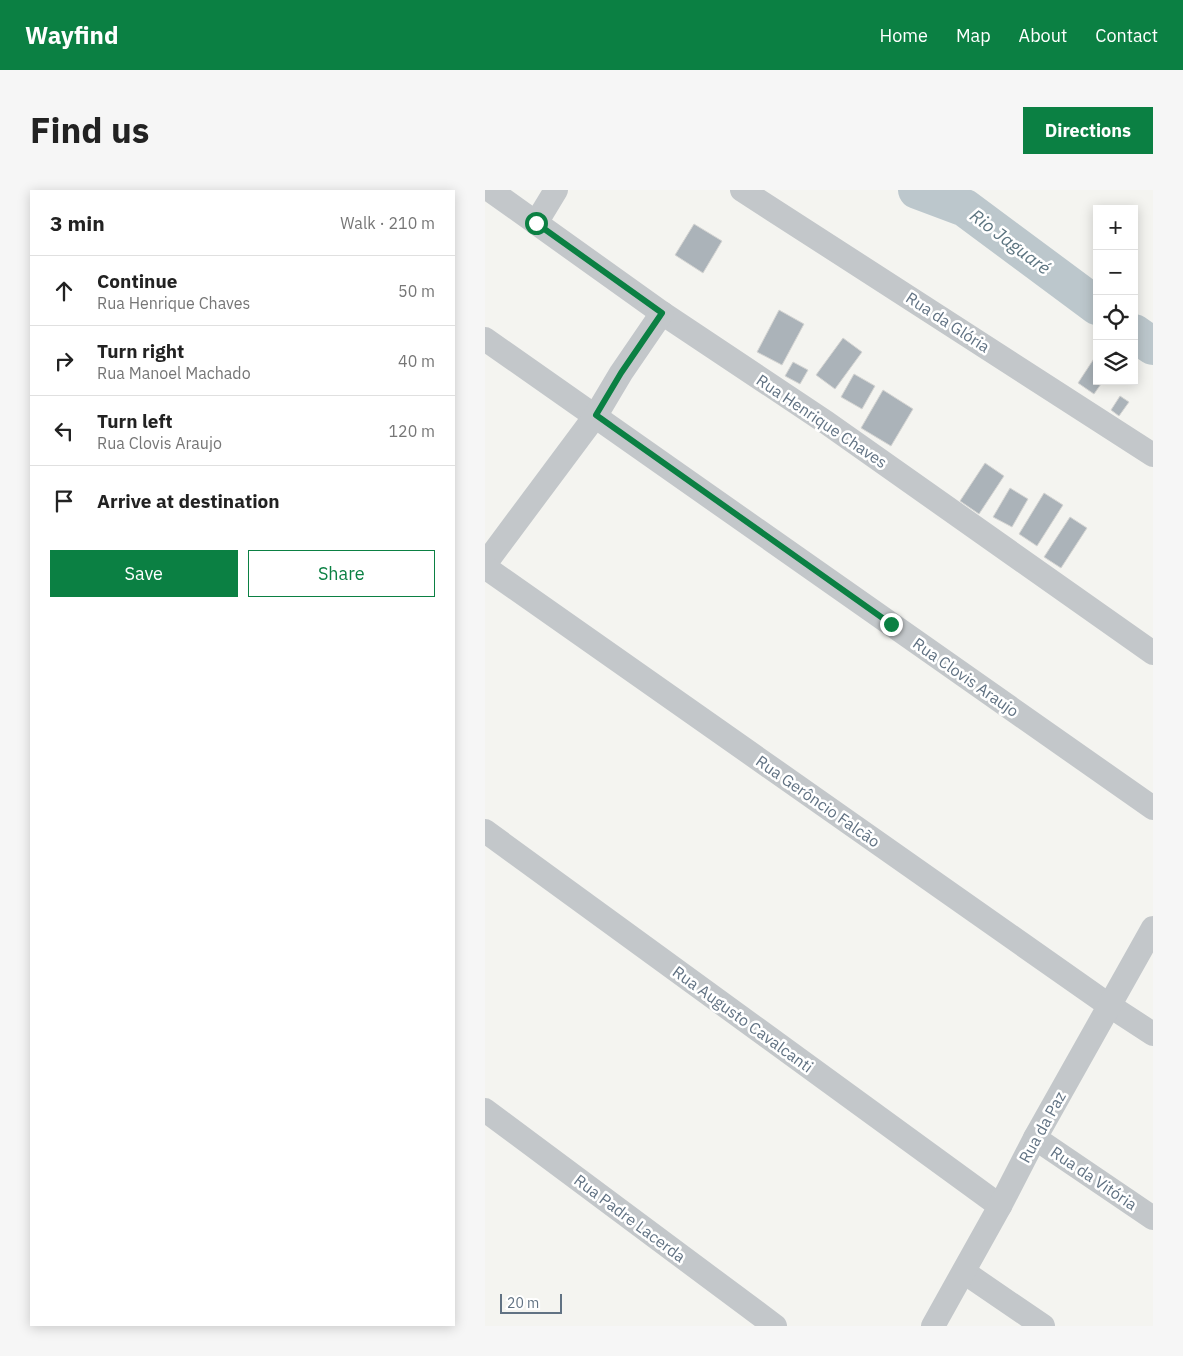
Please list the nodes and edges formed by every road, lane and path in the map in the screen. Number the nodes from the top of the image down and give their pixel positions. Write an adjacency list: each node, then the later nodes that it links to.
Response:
1 (490, 190): 4 (street, Rua Henrique Chaves)
2 (556, 190): 4 (street)
3 (742, 190): 8 (street, Rua da Glória)
4 (536, 223): 5 (street, Rua Henrique Chaves)
5 (662, 313): 7 (street); 10 (street, Rua Henrique Chaves)
6 (485, 339): 7 (street, Rua Clovis Araujo)
7 (596, 415): 9 (street); 11 (street, Rua Clovis Araujo)
8 (1153, 455)
9 (485, 565): 14 (street, Rua Gerôncio Falcão)
10 (1153, 653)
11 (1153, 808)
12 (485, 831): 18 (street, Rua Augusto Cavalcanti)
13 (1153, 928): 14 (street, Rua da Paz)
14 (1109, 1006): 15 (street, Rua Gerôncio Falcão); 17 (street, Rua da Paz)
15 (1153, 1034)
16 (485, 1110): 21 (street, Rua Padre Lacerda)
17 (1035, 1138): 18 (street, Rua da Paz); 19 (street, Rua da Vitória)
18 (1000, 1206): 20 (street, Rua da Paz)
19 (1153, 1218)
20 (964, 1272): 22 (street, Rua da Paz); 23 (street)
21 (775, 1326)
22 (933, 1326)
23 (1043, 1326)

